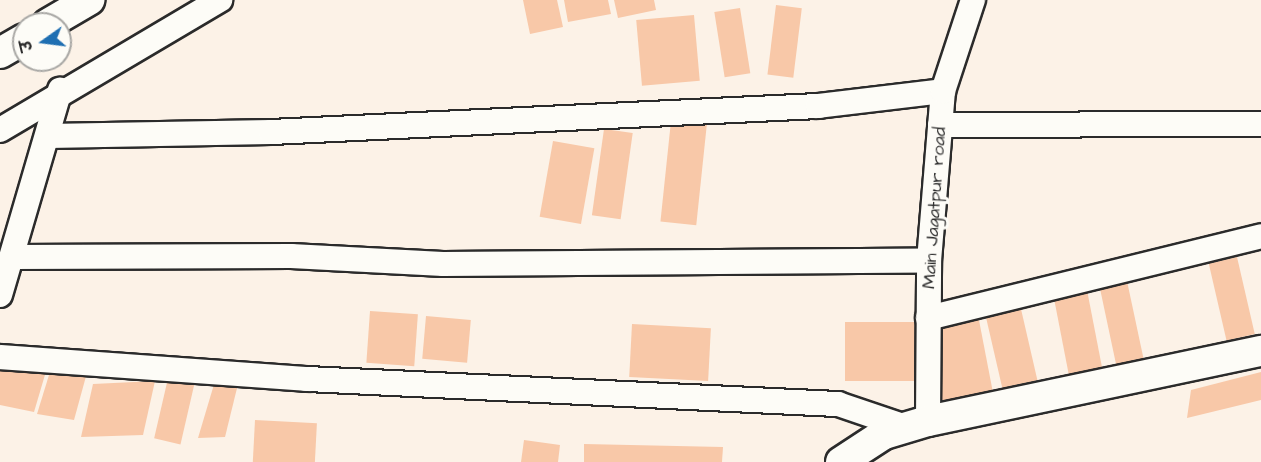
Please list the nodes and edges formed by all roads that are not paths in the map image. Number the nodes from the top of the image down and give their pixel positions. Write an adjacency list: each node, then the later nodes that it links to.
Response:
1 (89, 0): 4 (street)
2 (220, 0): 5 (street)
3 (973, 0): 6 (street, Main Jagatpur road)
4 (68, 12)
5 (60, 90): 9 (street); 10 (street)
6 (943, 91): 8 (street, Main Jagatpur road); 10 (street)
7 (1261, 124): 8 (street)
8 (940, 125): 13 (street, Main Jagatpur road)
9 (0, 130)
10 (48, 136): 12 (street)
11 (1261, 236): 15 (street)
12 (12, 257): 13 (street); 14 (street)
13 (929, 261): 15 (street, Main Jagatpur road)
14 (0, 296)
15 (928, 318): 18 (street, Main Jagatpur road)
16 (1261, 351): 18 (street)
17 (0, 357): 18 (street)
18 (917, 424): 19 (street)
19 (842, 462)

